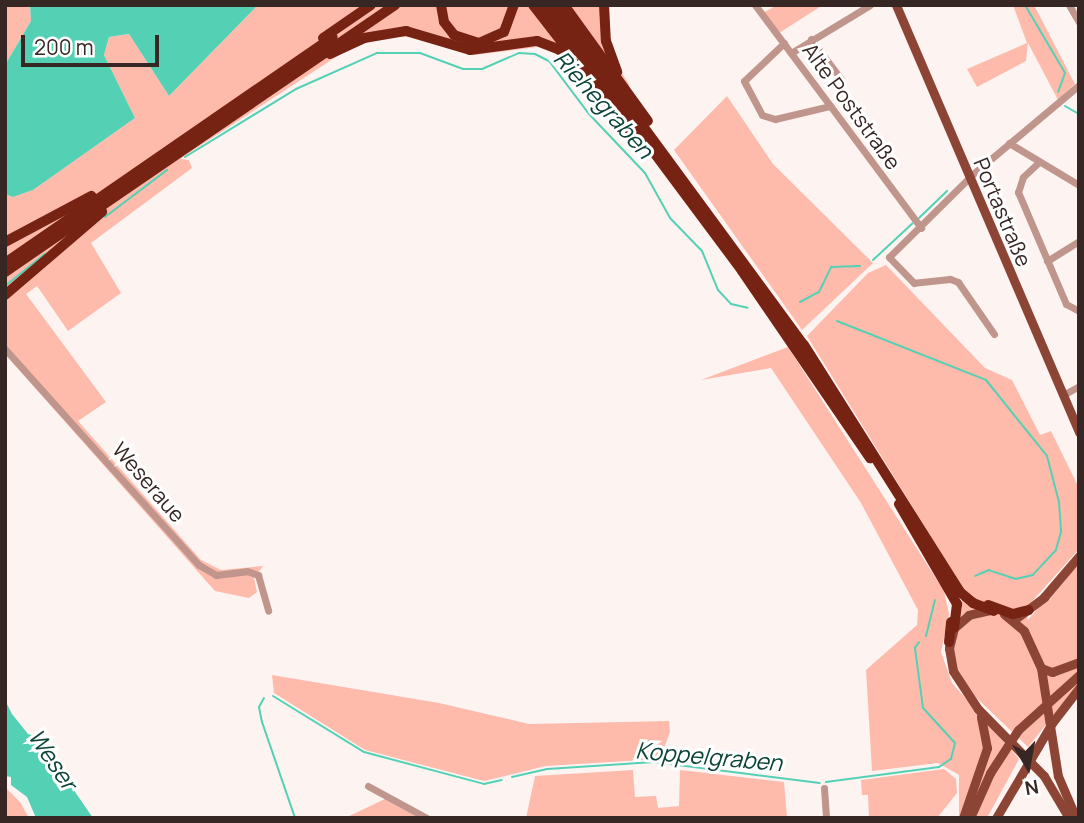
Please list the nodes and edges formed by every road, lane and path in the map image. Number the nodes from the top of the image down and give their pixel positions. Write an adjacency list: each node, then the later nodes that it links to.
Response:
1 (368, 5): 22 (highway)
2 (382, 5): 22 (highway)
3 (395, 5): 26 (highway)
4 (405, 5): 20 (highway)
5 (441, 5): 6 (highway)
6 (514, 5)
7 (533, 5): 21 (highway)
8 (544, 5): 31 (highway)
9 (554, 5): 35 (highway)
10 (564, 5): 25 (highway)
11 (604, 5): 25 (highway)
12 (755, 5): 18 (street, Alte Poststraße)
13 (870, 5): 17 (street)
14 (896, 5): 32 (main road, Portastraße)
15 (1069, 5): 16 (street)
16 (1079, 22)
17 (811, 40): 19 (street); 23 (street)
18 (784, 43): 19 (street, Alte Poststraße); 27 (street)
19 (791, 53): 27 (street, Alte Poststraße)
20 (327, 55): 21 (highway); 26 (highway)
21 (584, 73): 31 (highway)
22 (270, 78): 29 (highway)
23 (841, 79)
24 (1079, 85): 28 (street)
25 (628, 93): 35 (highway)
26 (249, 103): 29 (highway)
27 (830, 106): 36 (street, Alte Poststraße)
28 (1009, 143): 30 (street); 32 (street)
29 (183, 145): 33 (highway)
30 (1040, 162): 34 (street); 39 (street)
31 (664, 167): 50 (highway)
32 (970, 178): 36 (street); 47 (main road, Portastraße)
33 (125, 184): 38 (highway); 40 (highway); 41 (highway); 42 (highway)
34 (1079, 185)
35 (704, 208): 51 (highway)
36 (920, 228): 44 (street)
37 (1079, 241): 39 (street)
38 (5, 243)
39 (1048, 261): 43 (street)
40 (5, 263)
41 (5, 272)
42 (5, 295)
43 (1079, 312)
44 (994, 334)
45 (5, 349): 53 (street, Weseraue)
46 (1079, 386): 47 (street)
47 (1063, 396): 48 (main road, Portastraße)
48 (1079, 432)
49 (1079, 556): 52 (main road)
50 (948, 588): 56 (highway); 58 (highway)
51 (966, 598): 52 (highway); 54 (highway)
52 (1032, 608): 55 (main road); 57 (main road)
53 (268, 611)
54 (994, 611): 55 (main road); 56 (main road)
55 (1014, 620): 57 (main road)
56 (954, 628): 58 (main road)
57 (1028, 639): 60 (main road)
58 (949, 642): 63 (main road)
59 (1079, 662): 60 (main road)
60 (1040, 665): 64 (main road)
61 (1079, 675): 74 (main road)
62 (1079, 688): 64 (main road)
63 (976, 707): 65 (main road); 73 (main road)
64 (1052, 723): 65 (main road); 76 (main road)
65 (1030, 760): 66 (main road); 67 (main road)
66 (1044, 776): 67 (main road); 75 (main road)
67 (1017, 783): 70 (main road)
68 (368, 786): 71 (street)
69 (824, 788): 72 (street)
70 (998, 817)
71 (427, 818)
72 (826, 818)
73 (962, 818)
74 (970, 818)
75 (1069, 818)
76 (1076, 818)

